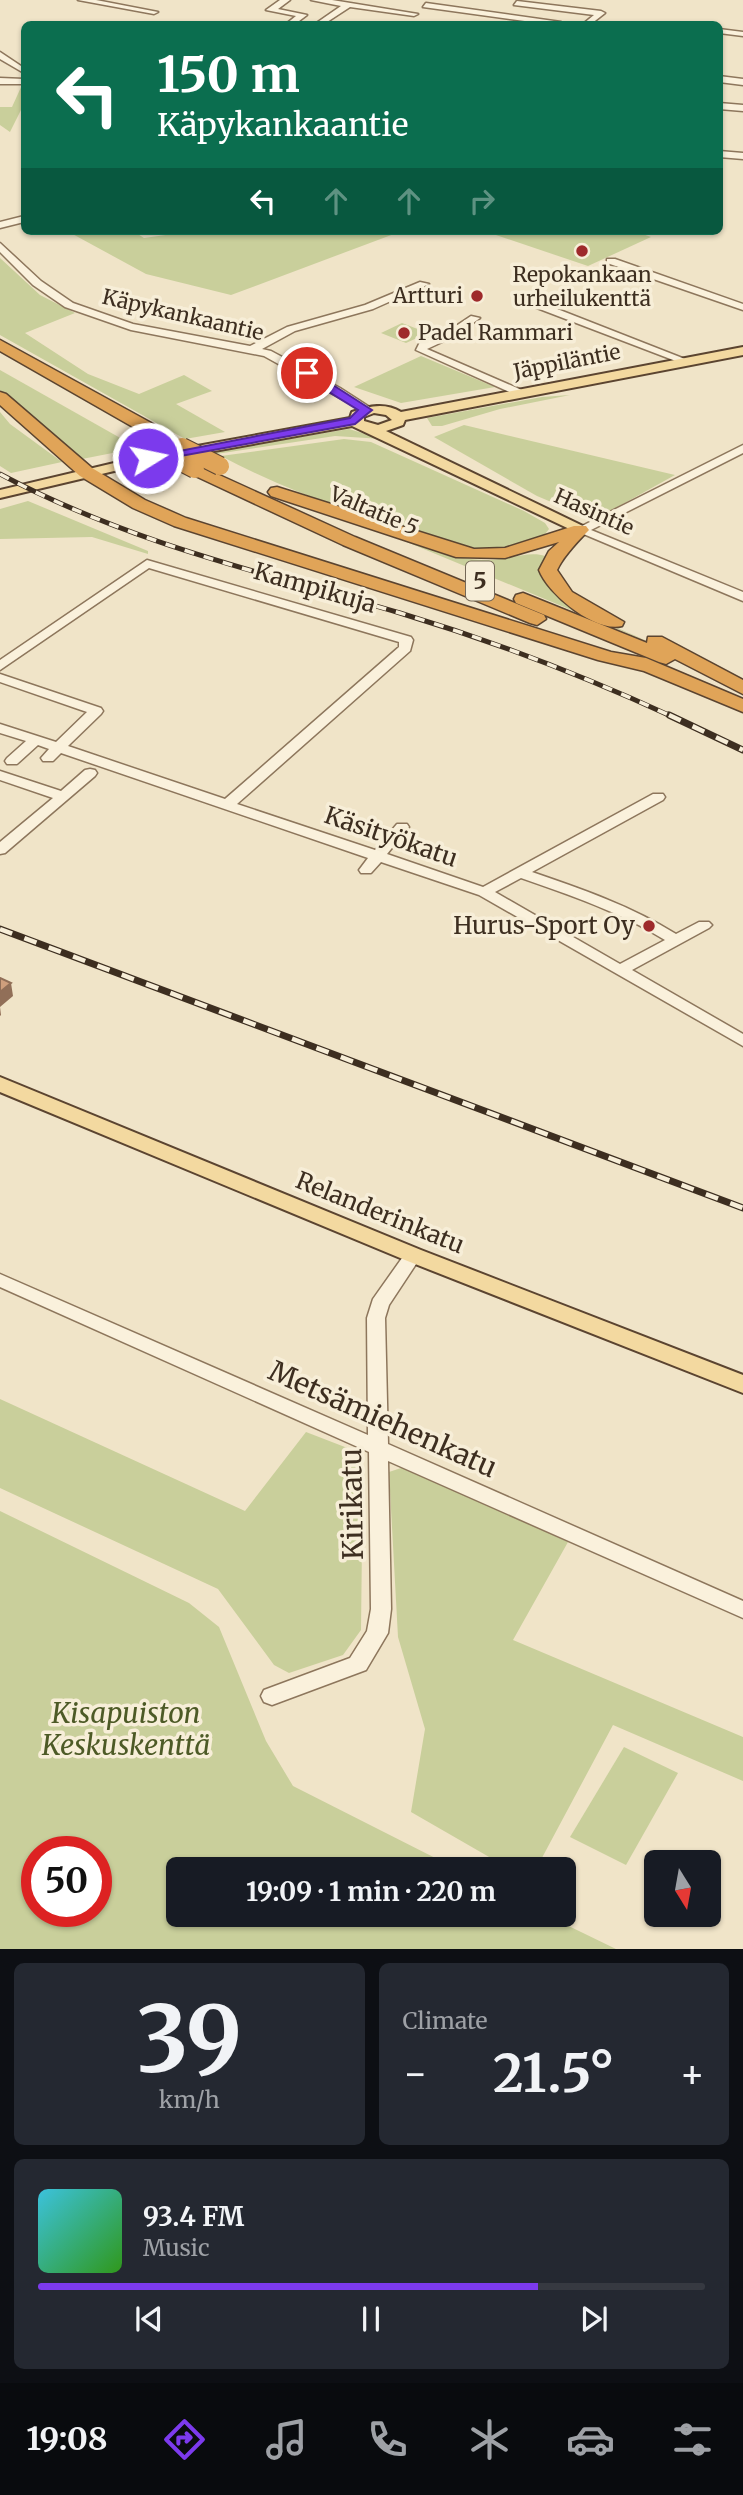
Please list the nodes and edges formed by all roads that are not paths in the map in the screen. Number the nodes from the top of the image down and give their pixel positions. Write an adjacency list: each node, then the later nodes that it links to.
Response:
1 (82, 0): 10 (street)
2 (286, 0): 12 (street)
3 (435, 0): 8 (street)
4 (550, 0): 9 (street)
5 (319, 1): 7 (street); 12 (street)
6 (518, 1): 9 (street); 13 (street)
7 (348, 5): 11 (street); 15 (street)
8 (426, 5): 11 (street); 13 (street)
9 (542, 6): 18 (street)
10 (154, 12)
11 (414, 14): 16 (street)
12 (303, 15): 14 (street)
13 (498, 16): 17 (street)
14 (294, 21)
15 (324, 21)
16 (404, 21)
17 (537, 21)
18 (591, 21)
19 (723, 32): 20 (street)
20 (743, 34)
21 (723, 38): 22 (street)
22 (743, 41)
23 (0, 55): 24 (street)
24 (21, 69)
25 (0, 82): 26 (street)
26 (21, 82)
27 (739, 82): 28 (street)
28 (727, 89)
29 (723, 106): 30 (street)
30 (743, 108)
31 (723, 154): 32 (street)
32 (743, 156)
33 (21, 220): 34 (street)
34 (0, 225)
35 (0, 246): 42 (street, Käpykankaantie)
36 (611, 261): 39 (street)
37 (424, 284): 42 (street)
38 (520, 298): 45 (street)
39 (743, 307)
40 (475, 318): 46 (street)
41 (0, 345): 55 (highway, Valtatie 5 / 5, bridge)
42 (253, 349): 48 (street, Käpykankaantie)
43 (742, 351): 45 (main road, Jäppiläntie)
44 (0, 361): 60 (highway, Valtatie 5 / 5, bridge)
45 (685, 361): 46 (main road, Jäppiläntie)
46 (520, 393): 50 (main road, Jäppiläntie)
47 (0, 397): 54 (highway)
48 (367, 410): 49 (main road); 50 (main road)
49 (355, 421): 51 (main road, Hasintie); 54 (main road)
50 (397, 421): 51 (main road, Jäppiläntie); 53 (main road, Hasintie)
51 (371, 429): 53 (main road, Hasintie)
52 (743, 448): 57 (street)
53 (432, 457): 57 (main road, Hasintie)
54 (86, 472): 56 (main road); 60 (highway)
55 (277, 492): 57 (highway); 62 (highway, Valtatie 5 / 5)
56 (0, 494)
57 (580, 530): 58 (street, Hasintie); 62 (highway)
58 (743, 597)
59 (0, 666): 72 (street, Kampikuja)
60 (651, 667): 63 (highway, Valtatie 5 / 5)
61 (0, 678): 66 (street)
62 (743, 689)
63 (743, 706)
64 (0, 728): 65 (street, Käsityökatu)
65 (36, 740): 66 (street, Käsityökatu); 67 (street)
66 (53, 752): 72 (street, Käsityökatu)
67 (12, 761)
68 (90, 773): 70 (street)
69 (0, 775): 70 (street)
70 (62, 796): 74 (street)
71 (658, 797): 77 (street)
72 (227, 805): 75 (street, Käsityökatu)
73 (402, 827): 75 (street)
74 (0, 850)
75 (377, 857): 76 (street); 78 (street, Käsityökatu)
76 (366, 870)
77 (520, 873): 78 (street); 80 (street)
78 (484, 892): 81 (street, Käsityökatu)
79 (704, 925): 80 (street)
80 (676, 940): 81 (street)
81 (621, 970): 82 (street, Käsityökatu)
82 (743, 1041)
83 (0, 1084): 84 (main road, Relanderinkatu)
84 (413, 1255): 86 (main road, Relanderinkatu); 87 (street, Kirikatu)
85 (0, 1280): 87 (street, Metsämiehenkatu)
86 (743, 1384)
87 (379, 1448): 88 (street, Metsämiehenkatu); 89 (street, Kirikatu)
88 (743, 1610)
89 (272, 1696)

